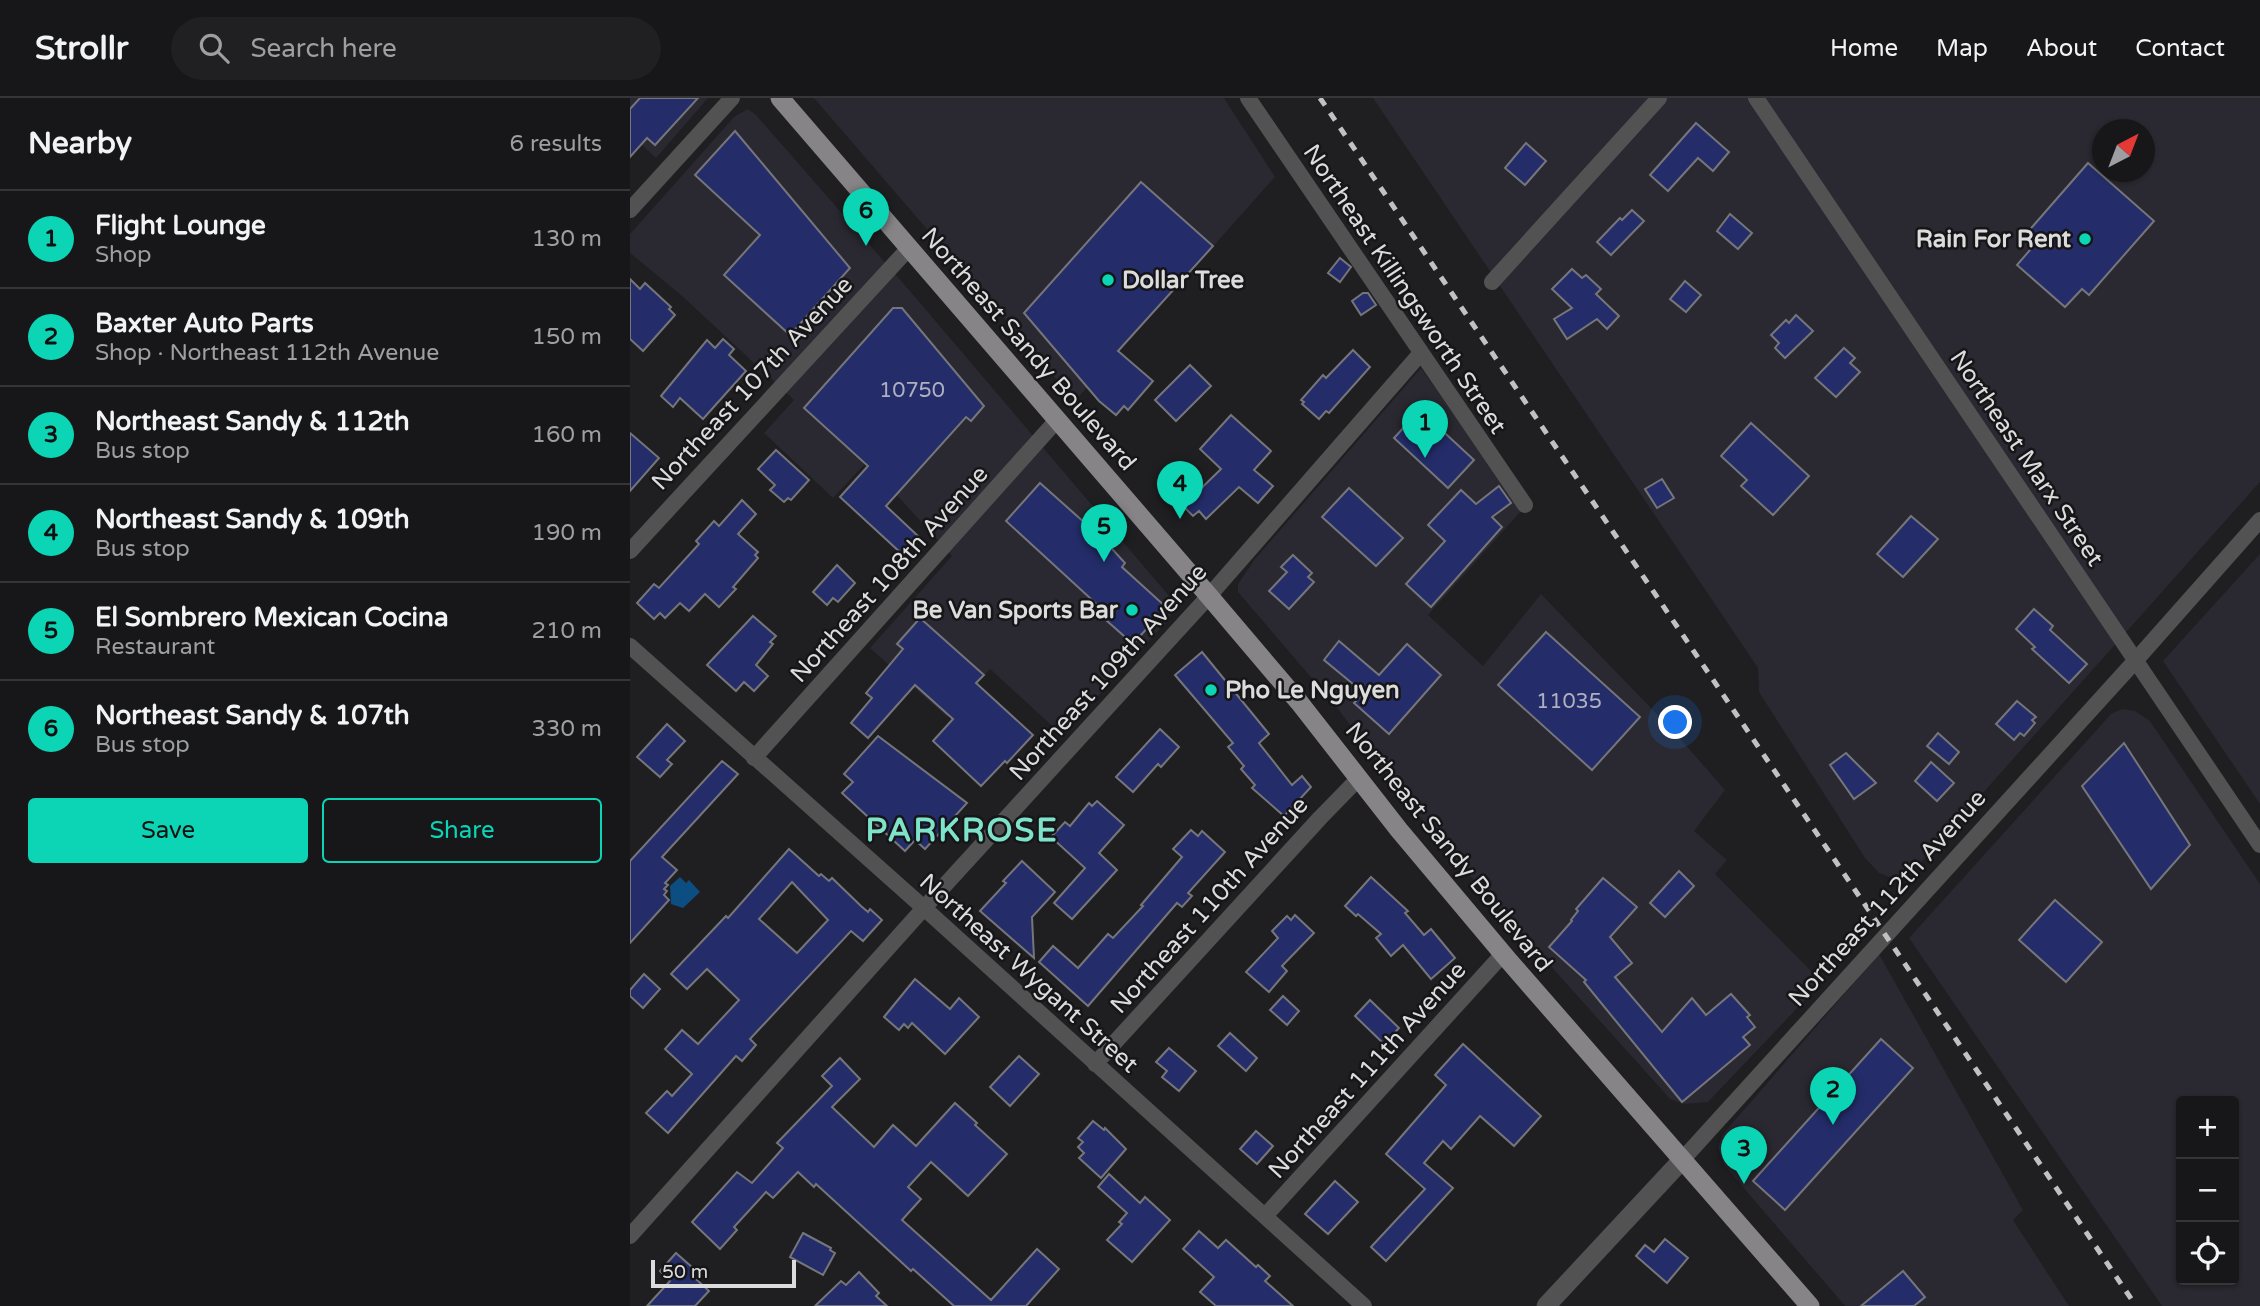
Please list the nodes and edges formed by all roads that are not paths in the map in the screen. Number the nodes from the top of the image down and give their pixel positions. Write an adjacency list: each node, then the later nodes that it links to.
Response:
1 (732, 98): 6 (street)
2 (780, 98): 7 (main road, Northeast Sandy Boulevard)
3 (1248, 98): 9 (street, Northeast Killingsworth Street)
4 (1659, 98): 8 (street)
5 (1756, 98): 16 (street, Northeast Marx Street)
6 (630, 210)
7 (909, 248): 10 (main road, Northeast Sandy Boulevard); 13 (street, Northeast 107th Avenue)
8 (1492, 282)
9 (1420, 354): 11 (street, Northeast Killingsworth Street); 14 (street, Northeast 109th Avenue)
10 (1057, 420): 14 (main road, Northeast Sandy Boulevard); 17 (street, Northeast 108th Avenue)
11 (1525, 505)
12 (2260, 520): 16 (street, Northeast 112th Avenue)
13 (630, 551)
14 (1209, 596): 18 (main road, Northeast Sandy Boulevard); 20 (street, Northeast 109th Avenue)
15 (630, 646): 17 (street, Northeast Wygant Street)
16 (2136, 660): 19 (street, Northeast Marx Street); 23 (street, Northeast 112th Avenue)
17 (754, 758): 20 (street, Northeast Wygant Street)
18 (1359, 779): 21 (main road, Northeast Sandy Boulevard); 22 (street, Northeast 110th Avenue)
19 (2260, 845)
20 (924, 908): 22 (street, Northeast Wygant Street); 25 (street, Northeast 109th Avenue)
21 (1503, 954): 23 (main road, Northeast Sandy Boulevard); 24 (street, Northeast 111th Avenue)
22 (1096, 1065): 24 (street, Northeast Wygant Street)
23 (1682, 1160): 27 (street, Northeast 112th Avenue); 28 (main road, Northeast Sandy Boulevard)
24 (1265, 1216): 26 (street, Northeast Wygant Street)
25 (630, 1236)
26 (1364, 1306)
27 (1546, 1306)
28 (1810, 1306)

